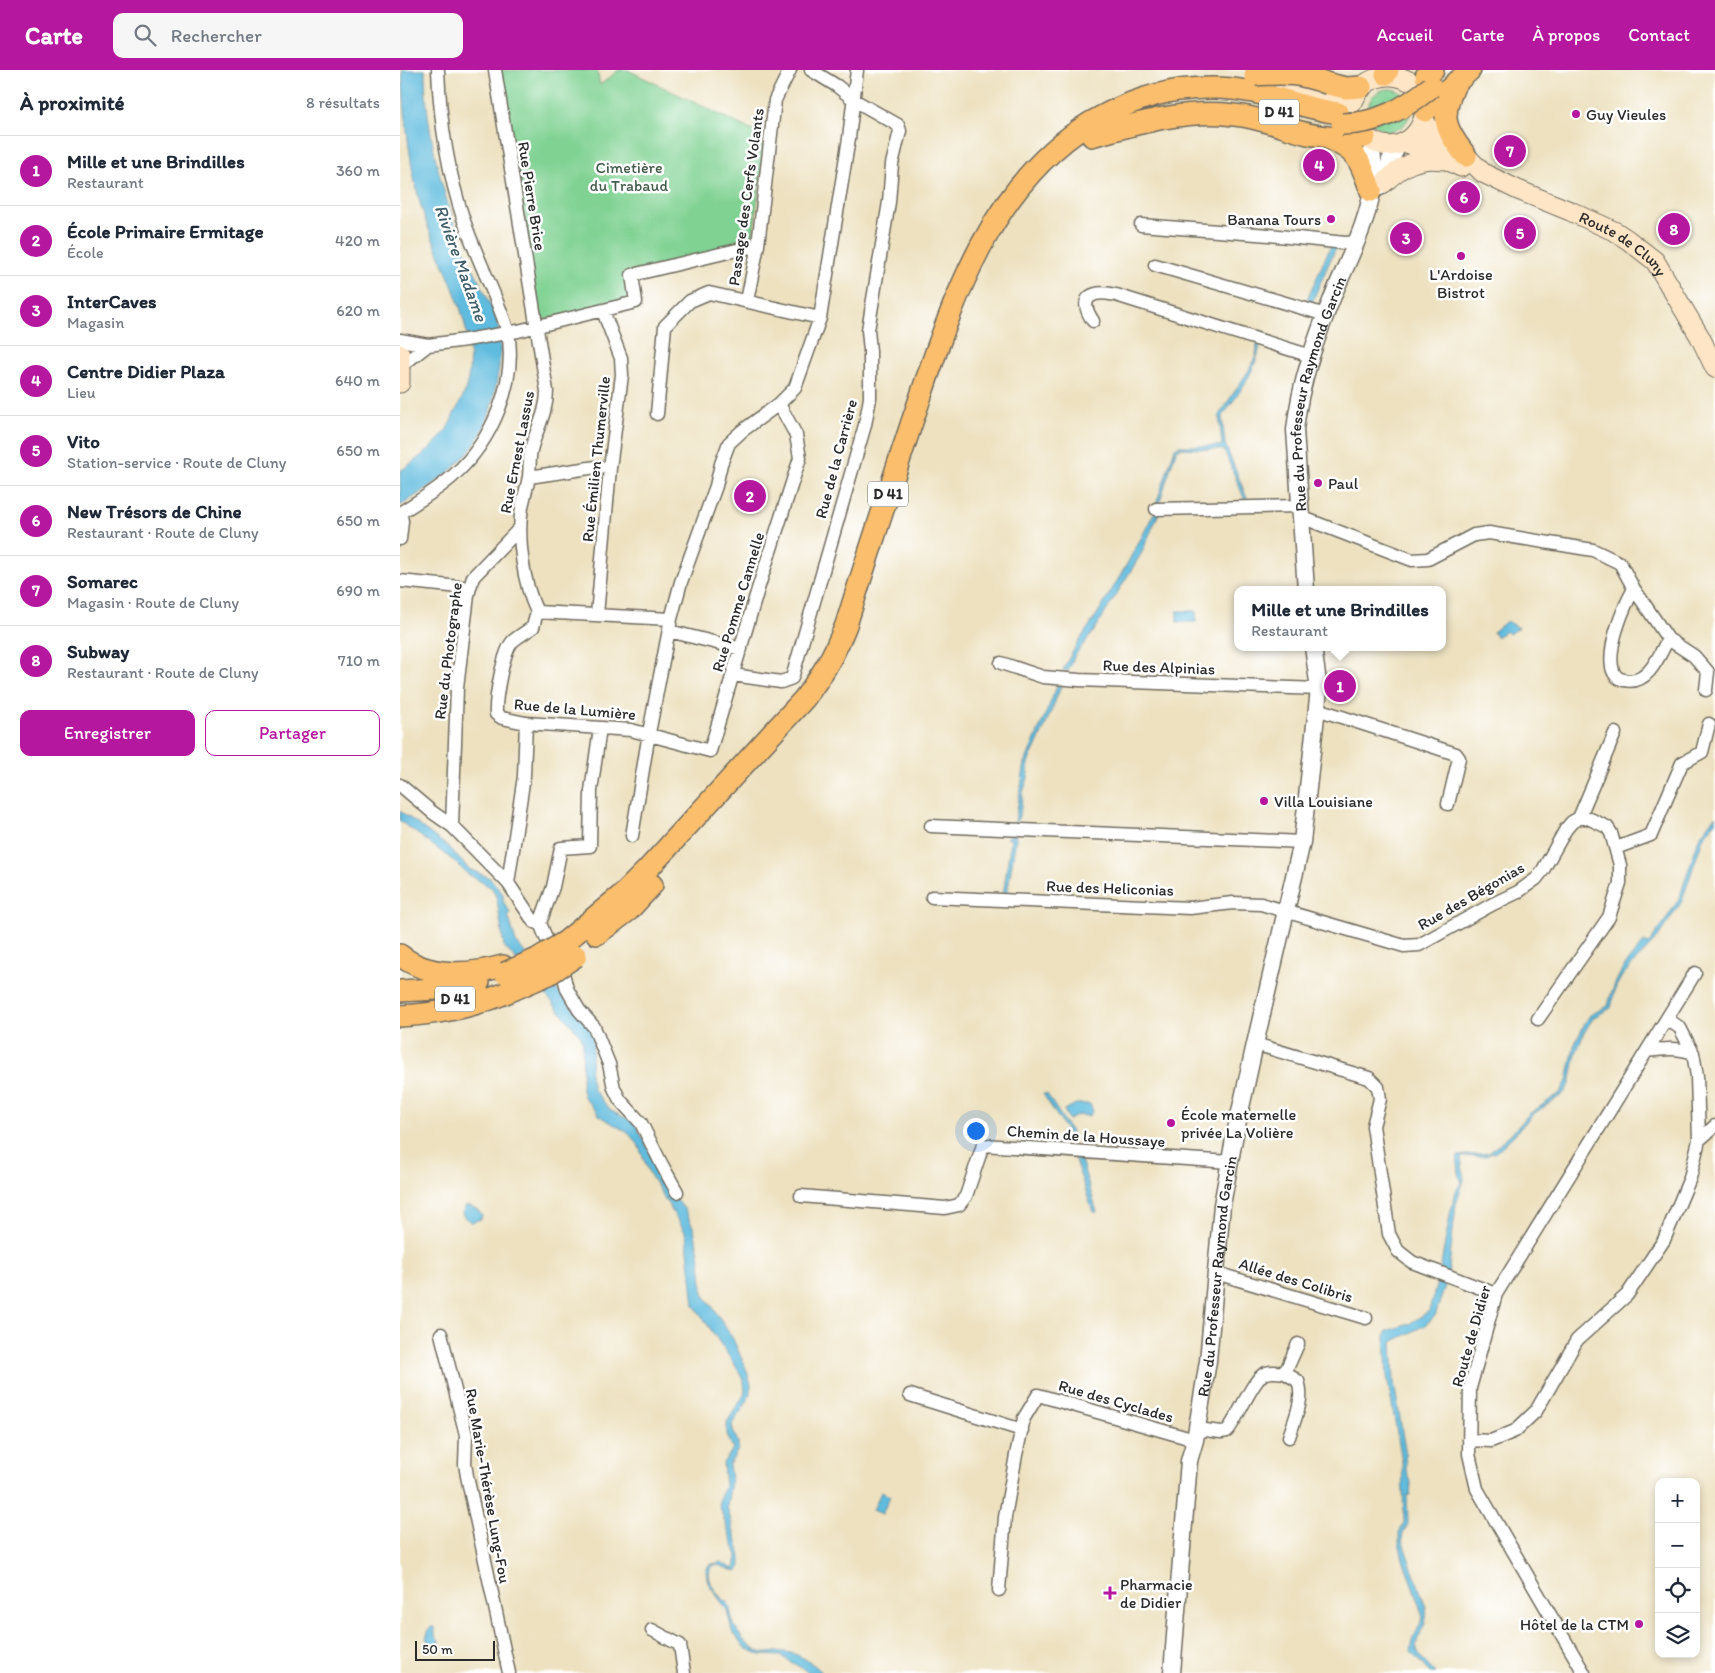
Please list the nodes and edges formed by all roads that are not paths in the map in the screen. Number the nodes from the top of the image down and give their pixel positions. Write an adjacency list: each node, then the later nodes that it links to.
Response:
1 (438, 70): 28 (street)
2 (495, 70): 27 (street, Rue Pierre Brice)
3 (790, 70): 20 (street, Passage des Cerfs Volants)
4 (811, 70): 10 (street)
5 (857, 70): 10 (street)
6 (1383, 72): 9 (main road); 11 (main road)
7 (1459, 74): 9 (highway, D 41); 16 (highway)
8 (1283, 82): 11 (main road, Route de Cluny)
9 (1422, 88): 11 (highway, D 41); 15 (main road); 16 (main road, Route de Cluny)
10 (854, 100): 25 (street); 54 (street, Rue de la Carrière)
11 (1355, 117): 12 (highway, D 41); 12 (highway, bridge); 13 (highway, D 41); 14 (highway); 15 (main road, Route de Cluny); 17 (street, Rue du Professeur Raymond Garcin)
12 (1070, 136): 75 (highway, D 41)
13 (1092, 136): 14 (highway); 75 (highway, D 41)
14 (1322, 136): 17 (highway)
15 (1401, 143): 16 (main road, Route de Cluny); 17 (street, Rue du Professeur Raymond Garcin)
16 (1458, 159): 17 (main road); 33 (main road, Route de Cluny)
17 (1374, 192): 19 (street, Rue du Professeur Raymond Garcin)
18 (1141, 225): 19 (street)
19 (1357, 242): 24 (street, Rue du Professeur Raymond Garcin)
20 (758, 245): 22 (street, Passage des Cerfs Volants); 23 (street)
21 (1155, 265): 24 (street)
22 (747, 301): 25 (street); 35 (street)
23 (603, 311): 27 (street); 36 (street, Rue Émilien Thumerville)
24 (1316, 312): 31 (street, Rue du Professeur Raymond Garcin)
25 (820, 318): 34 (street)
26 (1093, 321): 31 (street)
27 (536, 326): 28 (street); 37 (street, Rue Ernest Lassus)
28 (505, 333): 30 (street); 39 (street)
29 (400, 340): 30 (street)
30 (428, 345): 32 (street)
31 (1311, 356): 40 (street, Rue du Professeur Raymond Garcin)
32 (400, 368)
33 (1715, 368)
34 (779, 404): 49 (street); 51 (street, Rue Pomme Cannelle)
35 (657, 414)
36 (610, 468): 37 (street); 48 (street, Rue Émilien Thumerville)
37 (529, 476): 41 (street, Rue Ernest Lassus)
38 (1156, 509): 40 (street)
39 (400, 512): 42 (street)
40 (1300, 512): 44 (street, Rue du Professeur Raymond Garcin); 46 (street)
41 (520, 528): 45 (street, Rue du Photographe); 47 (street, Rue Ernest Lassus)
42 (400, 539)
43 (400, 581): 45 (street)
44 (1306, 586)
45 (470, 588): 66 (street, Rue du Photographe)
46 (1634, 589): 50 (street); 50 (street)
47 (537, 612): 48 (street); 58 (street, Rue de la Lumière)
48 (597, 615): 49 (street)
49 (670, 625): 51 (street); 62 (street)
50 (1668, 640): 56 (street)
51 (741, 649): 54 (street, Rue Pomme Cannelle)
52 (1314, 651): 55 (street, Rue du Professeur Raymond Garcin)
53 (1000, 663): 55 (street, Rue des Alpinias)
54 (733, 675): 62 (street, Rue Pomme Cannelle)
55 (1319, 689): 57 (street, Rue du Professeur Raymond Garcin)
56 (1706, 690)
57 (1317, 709): 64 (street); 69 (street, Rue du Professeur Raymond Garcin)
58 (526, 723): 60 (street, Rue de la Lumière); 71 (street)
59 (1709, 724): 70 (street)
60 (600, 728): 62 (street, Rue de la Lumière); 74 (street)
61 (1615, 732): 65 (street)
62 (649, 733): 68 (street)
63 (400, 785): 66 (street)
64 (1448, 804)
65 (1579, 818): 70 (street); 73 (street, Rue des Bégonias)
66 (452, 826): 71 (street)
67 (931, 826): 69 (street)
68 (632, 836)
69 (1302, 842): 73 (street, Rue du Professeur Raymond Garcin)
70 (1616, 848): 83 (street)
71 (508, 883): 74 (street)
72 (932, 897): 73 (street, Rue des Heliconias)
73 (1286, 910): 85 (street, Rue du Professeur Raymond Garcin)
74 (540, 923): 75 (street)
75 (564, 945): 79 (highway, D 41)
76 (400, 955): 79 (highway)
77 (1695, 972): 84 (street, Route de Didier)
78 (563, 973): 91 (street)
79 (507, 979): 80 (highway, D 41); 81 (highway, D 41); 82 (highway)
80 (400, 990)
81 (400, 1003)
82 (400, 1016)
83 (1538, 1019)
84 (1666, 1022): 86 (street, Route de Didier); 87 (street)
85 (1255, 1044): 90 (street, Rue du Professeur Raymond Garcin); 94 (street)
86 (1647, 1052): 87 (street); 94 (street, Route de Didier)
87 (1693, 1053): 89 (street)
88 (1715, 1126): 89 (street)
89 (1698, 1140): 103 (street)
90 (1230, 1162): 92 (street, Chemin de la Houssaye); 93 (street, Rue du Professeur Raymond Garcin)
91 (677, 1192)
92 (801, 1196)
93 (1216, 1273): 95 (street, Allée des Colibris); 101 (street, Rue du Professeur Raymond Garcin)
94 (1496, 1294): 103 (street, Route de Didier)
95 (1366, 1318)
96 (440, 1334): 106 (street, Rue Marie-Thérèse Lung-Fou)
97 (1298, 1344): 98 (street)
98 (1285, 1374): 101 (street); 102 (street)
99 (910, 1395): 100 (street)
100 (1022, 1430): 101 (street, Rue des Cyclades); 104 (street, Rue des Cyclades)
101 (1196, 1434): 108 (street, Rue du Professeur Raymond Garcin)
102 (1288, 1437)
103 (1469, 1440): 109 (street, Route de Didier)
104 (999, 1590)
105 (652, 1630): 107 (street)
106 (508, 1673)
107 (684, 1673)
108 (1172, 1673)
109 (1584, 1673)

